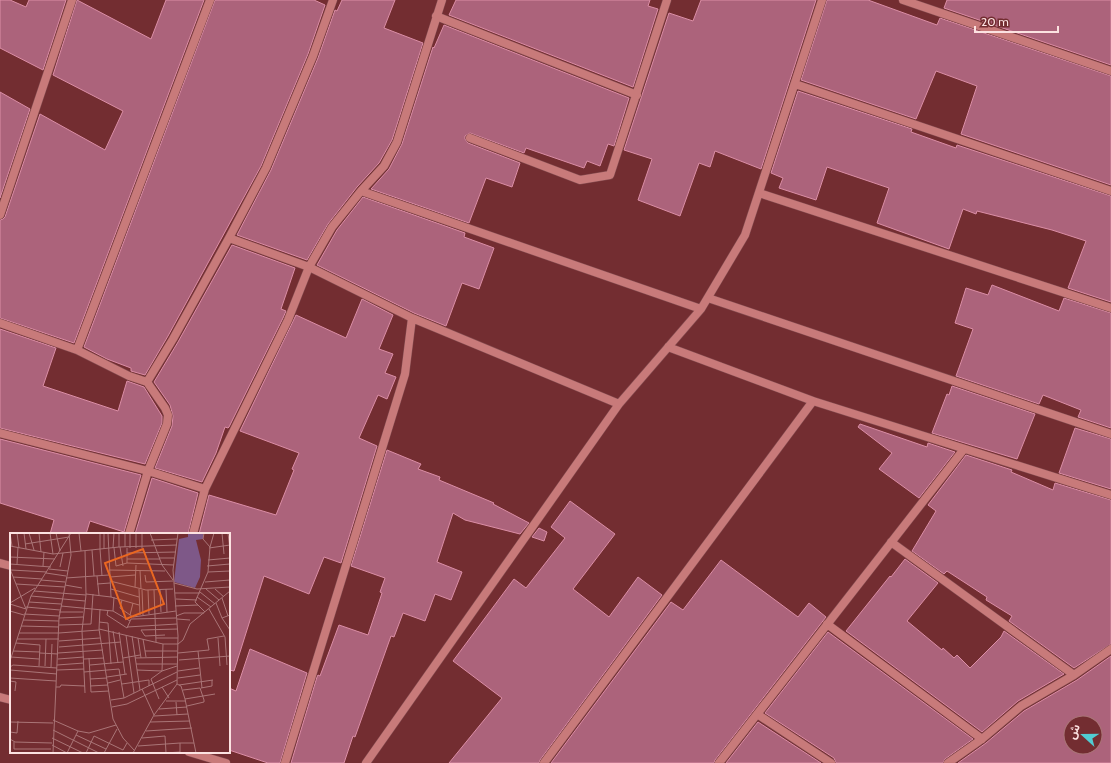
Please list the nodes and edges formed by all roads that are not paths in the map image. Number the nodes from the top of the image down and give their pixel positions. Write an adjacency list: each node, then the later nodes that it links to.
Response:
1 (72, 0): 16 (street)
2 (210, 0): 25 (street)
3 (333, 0): 17 (street)
4 (442, 0): 8 (street)
5 (666, 0): 11 (street)
6 (822, 0): 10 (street)
7 (903, 0): 9 (street)
8 (436, 16): 11 (street); 13 (street)
9 (1111, 70)
10 (795, 84): 14 (street); 15 (street)
11 (636, 94): 12 (street)
12 (470, 138)
13 (361, 191): 18 (street); 21 (street)
14 (1111, 192)
15 (759, 193): 19 (street); 20 (street)
16 (0, 215)
17 (229, 238): 18 (street); 26 (street)
18 (309, 267): 22 (street); 33 (street)
19 (708, 298): 21 (street); 30 (street)
20 (1111, 308)
21 (702, 309): 24 (street)
22 (412, 318): 28 (street); 49 (street)
23 (0, 323): 25 (street)
24 (668, 347): 27 (street); 28 (street)
25 (77, 350): 26 (street)
26 (147, 382): 32 (street)
27 (813, 401): 31 (street); 51 (street)
28 (619, 404): 50 (street)
29 (0, 433): 32 (street)
30 (1111, 434)
31 (964, 449): 34 (street); 37 (street)
32 (148, 471): 33 (street); 35 (street)
33 (205, 489): 36 (street)
34 (1111, 495)
35 (129, 533)
36 (192, 533)
37 (891, 542): 40 (street); 42 (street)
38 (0, 562): 39 (street)
39 (10, 566)
40 (827, 624): 45 (street); 46 (street)
41 (1111, 649): 42 (street)
42 (1074, 675): 46 (street)
43 (0, 697): 44 (street)
44 (10, 700)
45 (757, 714): 52 (street); 53 (street)
46 (982, 739): 54 (street)
47 (192, 753): 48 (street)
48 (226, 763)
49 (285, 763)
50 (366, 763)
51 (544, 763)
52 (719, 763)
53 (831, 763)
54 (948, 763)

